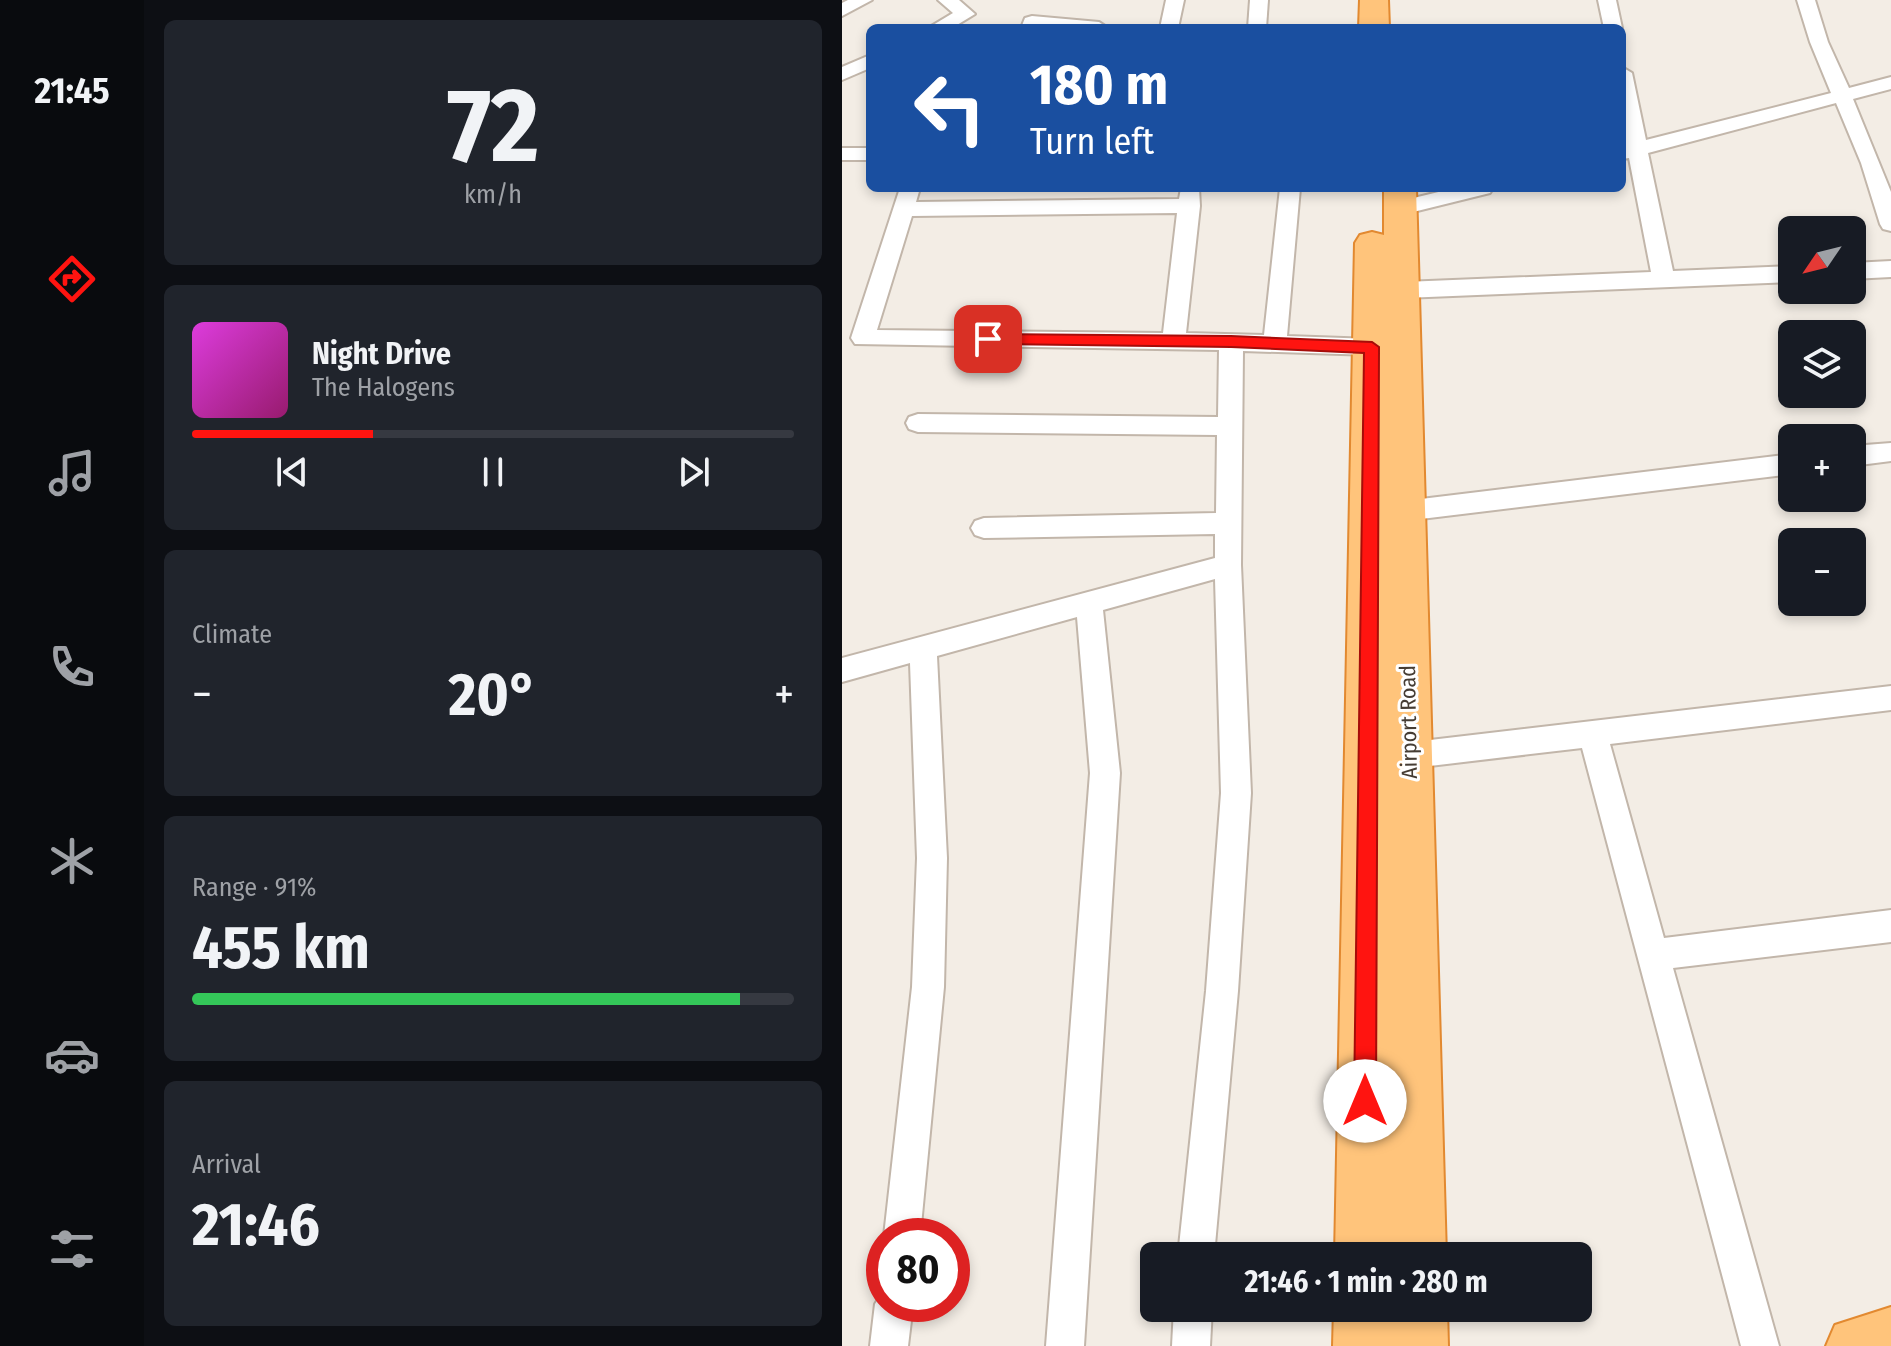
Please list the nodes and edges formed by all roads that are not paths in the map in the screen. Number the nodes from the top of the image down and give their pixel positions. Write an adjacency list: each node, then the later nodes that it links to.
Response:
1 (863, 0): 9 (street)
2 (947, 0): 10 (street)
3 (1175, 0): 13 (street)
4 (1259, 0): 14 (street)
5 (1374, 0): 15 (highway)
6 (1397, 0): 16 (highway)
7 (1607, 0): 17 (street)
8 (1806, 0): 21 (street)
9 (842, 10)
10 (945, 24)
11 (1031, 24): 12 (street)
12 (1054, 24)
13 (1170, 24)
14 (1257, 24)
15 (1374, 24)
16 (1398, 24)
17 (1612, 24)
18 (866, 63): 19 (street)
19 (842, 74)
20 (1891, 83): 21 (street)
21 (1842, 98): 23 (street); 31 (street)
22 (1626, 112): 23 (street)
23 (1630, 151): 35 (street)
24 (866, 153): 25 (street)
25 (842, 154)
26 (1290, 192): 39 (street)
27 (1430, 192): 28 (street)
28 (1391, 195): 36 (highway, Airport Road); 40 (highway, Airport Road)
29 (1190, 197): 30 (street); 37 (street)
30 (906, 198): 37 (street)
31 (1891, 224)
32 (1891, 269): 33 (street)
33 (1866, 270)
34 (1778, 275): 35 (street)
35 (1664, 281): 36 (street)
36 (1404, 290): 46 (highway, Airport Road)
37 (1174, 341): 38 (street)
38 (1231, 342): 39 (street); 42 (street)
39 (1275, 344): 40 (street)
40 (1372, 347): 46 (highway, Airport Road)
41 (918, 423): 42 (street)
42 (1230, 426): 47 (street)
43 (1891, 452): 44 (street)
44 (1866, 455)
45 (1778, 466): 46 (street)
46 (1389, 513): 55 (highway, Airport Road)
47 (1229, 523): 48 (street); 49 (street)
48 (984, 528)
49 (1228, 565): 50 (street); 59 (street)
50 (1089, 603): 51 (street); 68 (street)
51 (923, 648): 52 (street); 58 (street)
52 (842, 670)
53 (1891, 698): 54 (street)
54 (1593, 734): 55 (street); 57 (street)
55 (1388, 758): 60 (highway, Airport Road); 61 (highway, Airport Road)
56 (1891, 926): 57 (street)
57 (1652, 955): 72 (street)
58 (904, 1218)
59 (1197, 1242)
60 (1365, 1242)
61 (1416, 1242)
62 (892, 1322): 67 (street)
63 (1192, 1322): 69 (street)
64 (1363, 1322): 70 (highway)
65 (1418, 1322): 71 (highway)
66 (1891, 1337): 73 (highway)
67 (889, 1346)
68 (1065, 1346)
69 (1191, 1346)
70 (1363, 1346)
71 (1418, 1346)
72 (1760, 1346)
73 (1856, 1346)

